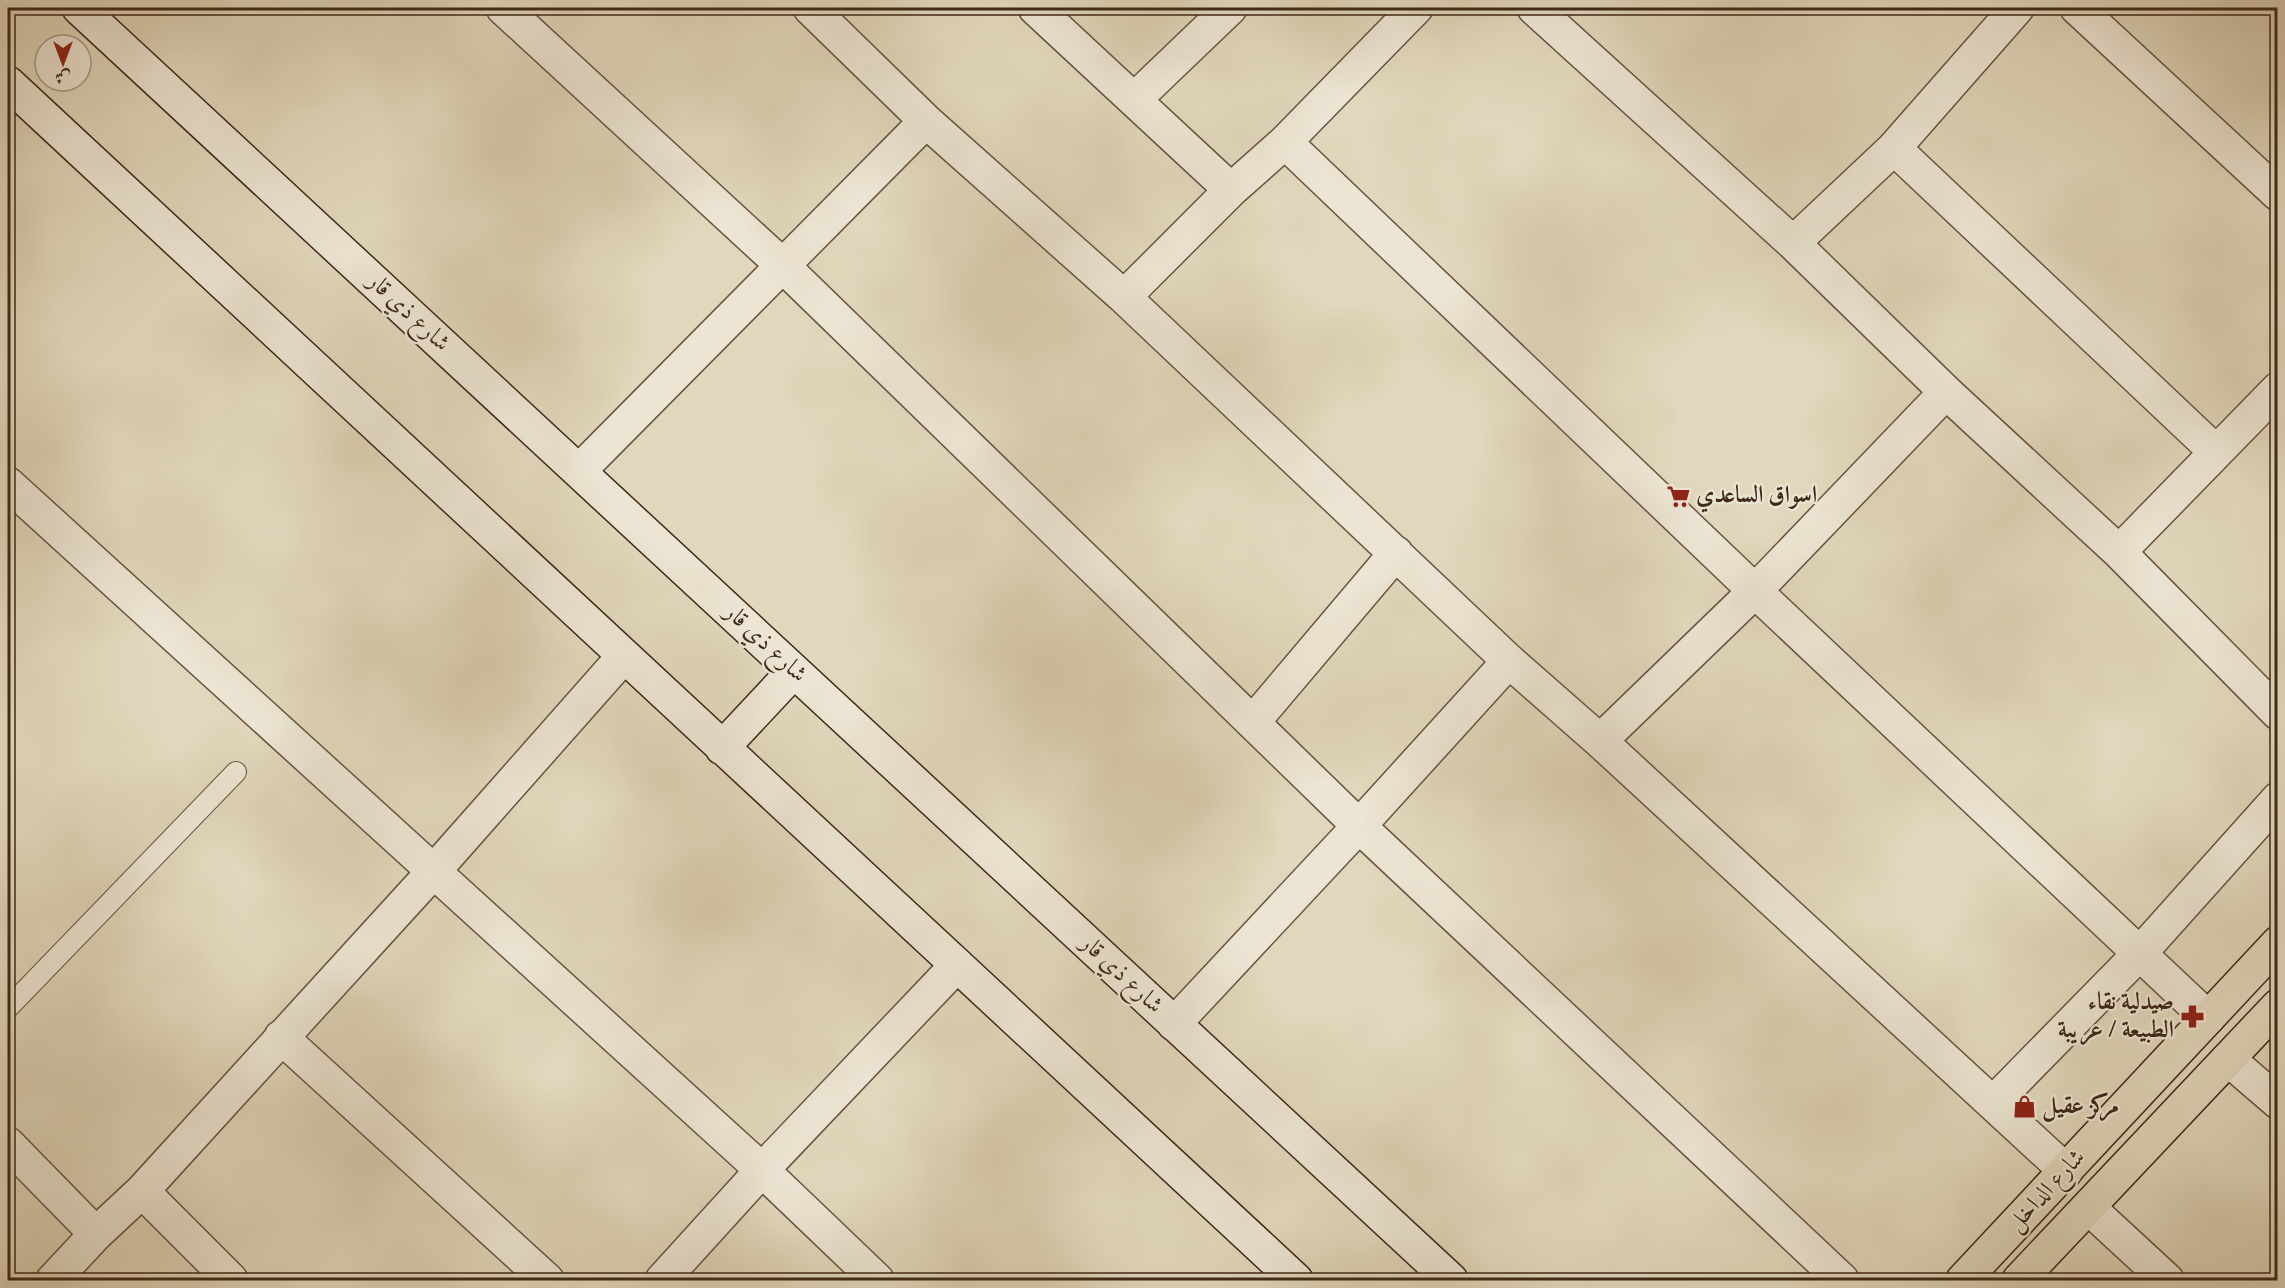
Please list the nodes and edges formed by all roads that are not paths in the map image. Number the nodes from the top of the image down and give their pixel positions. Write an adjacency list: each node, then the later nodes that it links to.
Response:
1 (79, 8): 23 (street, شارع ذي قار)
2 (503, 8): 18 (street)
3 (810, 8): 12 (street)
4 (1035, 8): 11 (street)
5 (1230, 8): 11 (street)
6 (1416, 8): 13 (street)
7 (1534, 8): 17 (street)
8 (2017, 8): 14 (street)
9 (2077, 8): 16 (street)
10 (8, 83): 28 (street)
11 (1135, 99): 15 (street)
12 (926, 121): 18 (street); 19 (street)
13 (1285, 142): 15 (street); 27 (street)
14 (1894, 148): 17 (street); 22 (street)
15 (1231, 190): 19 (street)
16 (2277, 194)
17 (1793, 243): 21 (street)
18 (782, 265): 23 (street); 32 (street)
19 (1124, 297): 26 (street)
20 (2277, 389): 22 (street)
21 (1946, 392): 25 (street); 27 (street)
22 (2216, 452): 25 (street)
23 (579, 471): 30 (street, شارع ذي قار)
24 (8, 484): 38 (street)
25 (2119, 552): 31 (street)
26 (1396, 554): 29 (street); 32 (street)
27 (1755, 591): 33 (street); 40 (street)
28 (624, 656): 34 (street); 38 (street)
29 (1509, 661): 33 (street); 37 (street)
30 (794, 671): 34 (street); 45 (street, شارع ذي قار)
31 (2277, 713)
32 (1253, 722): 37 (street)
33 (1600, 741): 48 (street)
34 (722, 748): 41 (street)
35 (236, 772): 43 (lane)
36 (2277, 799): 40 (street)
37 (1359, 826): 45 (street); 63 (street)
38 (433, 872): 46 (street); 51 (street)
39 (2277, 943): 44 (main road, شارع الداخل)
40 (2140, 953): 44 (street); 48 (street)
41 (957, 965): 51 (street); 61 (street)
42 (2277, 1006): 47 (main road, شارع الداخل)
43 (8, 1008)
44 (2208, 1018): 52 (main road, شارع الداخل)
45 (1174, 1024): 62 (street, شارع ذي قار)
46 (281, 1037): 53 (street); 58 (street)
47 (2228, 1059): 49 (street); 54 (main road, شارع الداخل)
48 (1993, 1102): 52 (street)
49 (2277, 1102)
50 (8, 1144): 55 (street)
51 (762, 1170): 59 (street); 60 (street)
52 (2066, 1171): 64 (main road, شارع الداخل)
53 (142, 1191): 55 (street); 57 (street)
54 (2089, 1208): 65 (main road, شارع الداخل); 66 (street)
55 (96, 1234): 56 (street)
56 (53, 1281)
57 (231, 1281)
58 (547, 1281)
59 (662, 1281)
60 (877, 1281)
61 (1296, 1281)
62 (1450, 1281)
63 (1842, 1281)
64 (1963, 1281)
65 (2019, 1281)
66 (2167, 1281)

